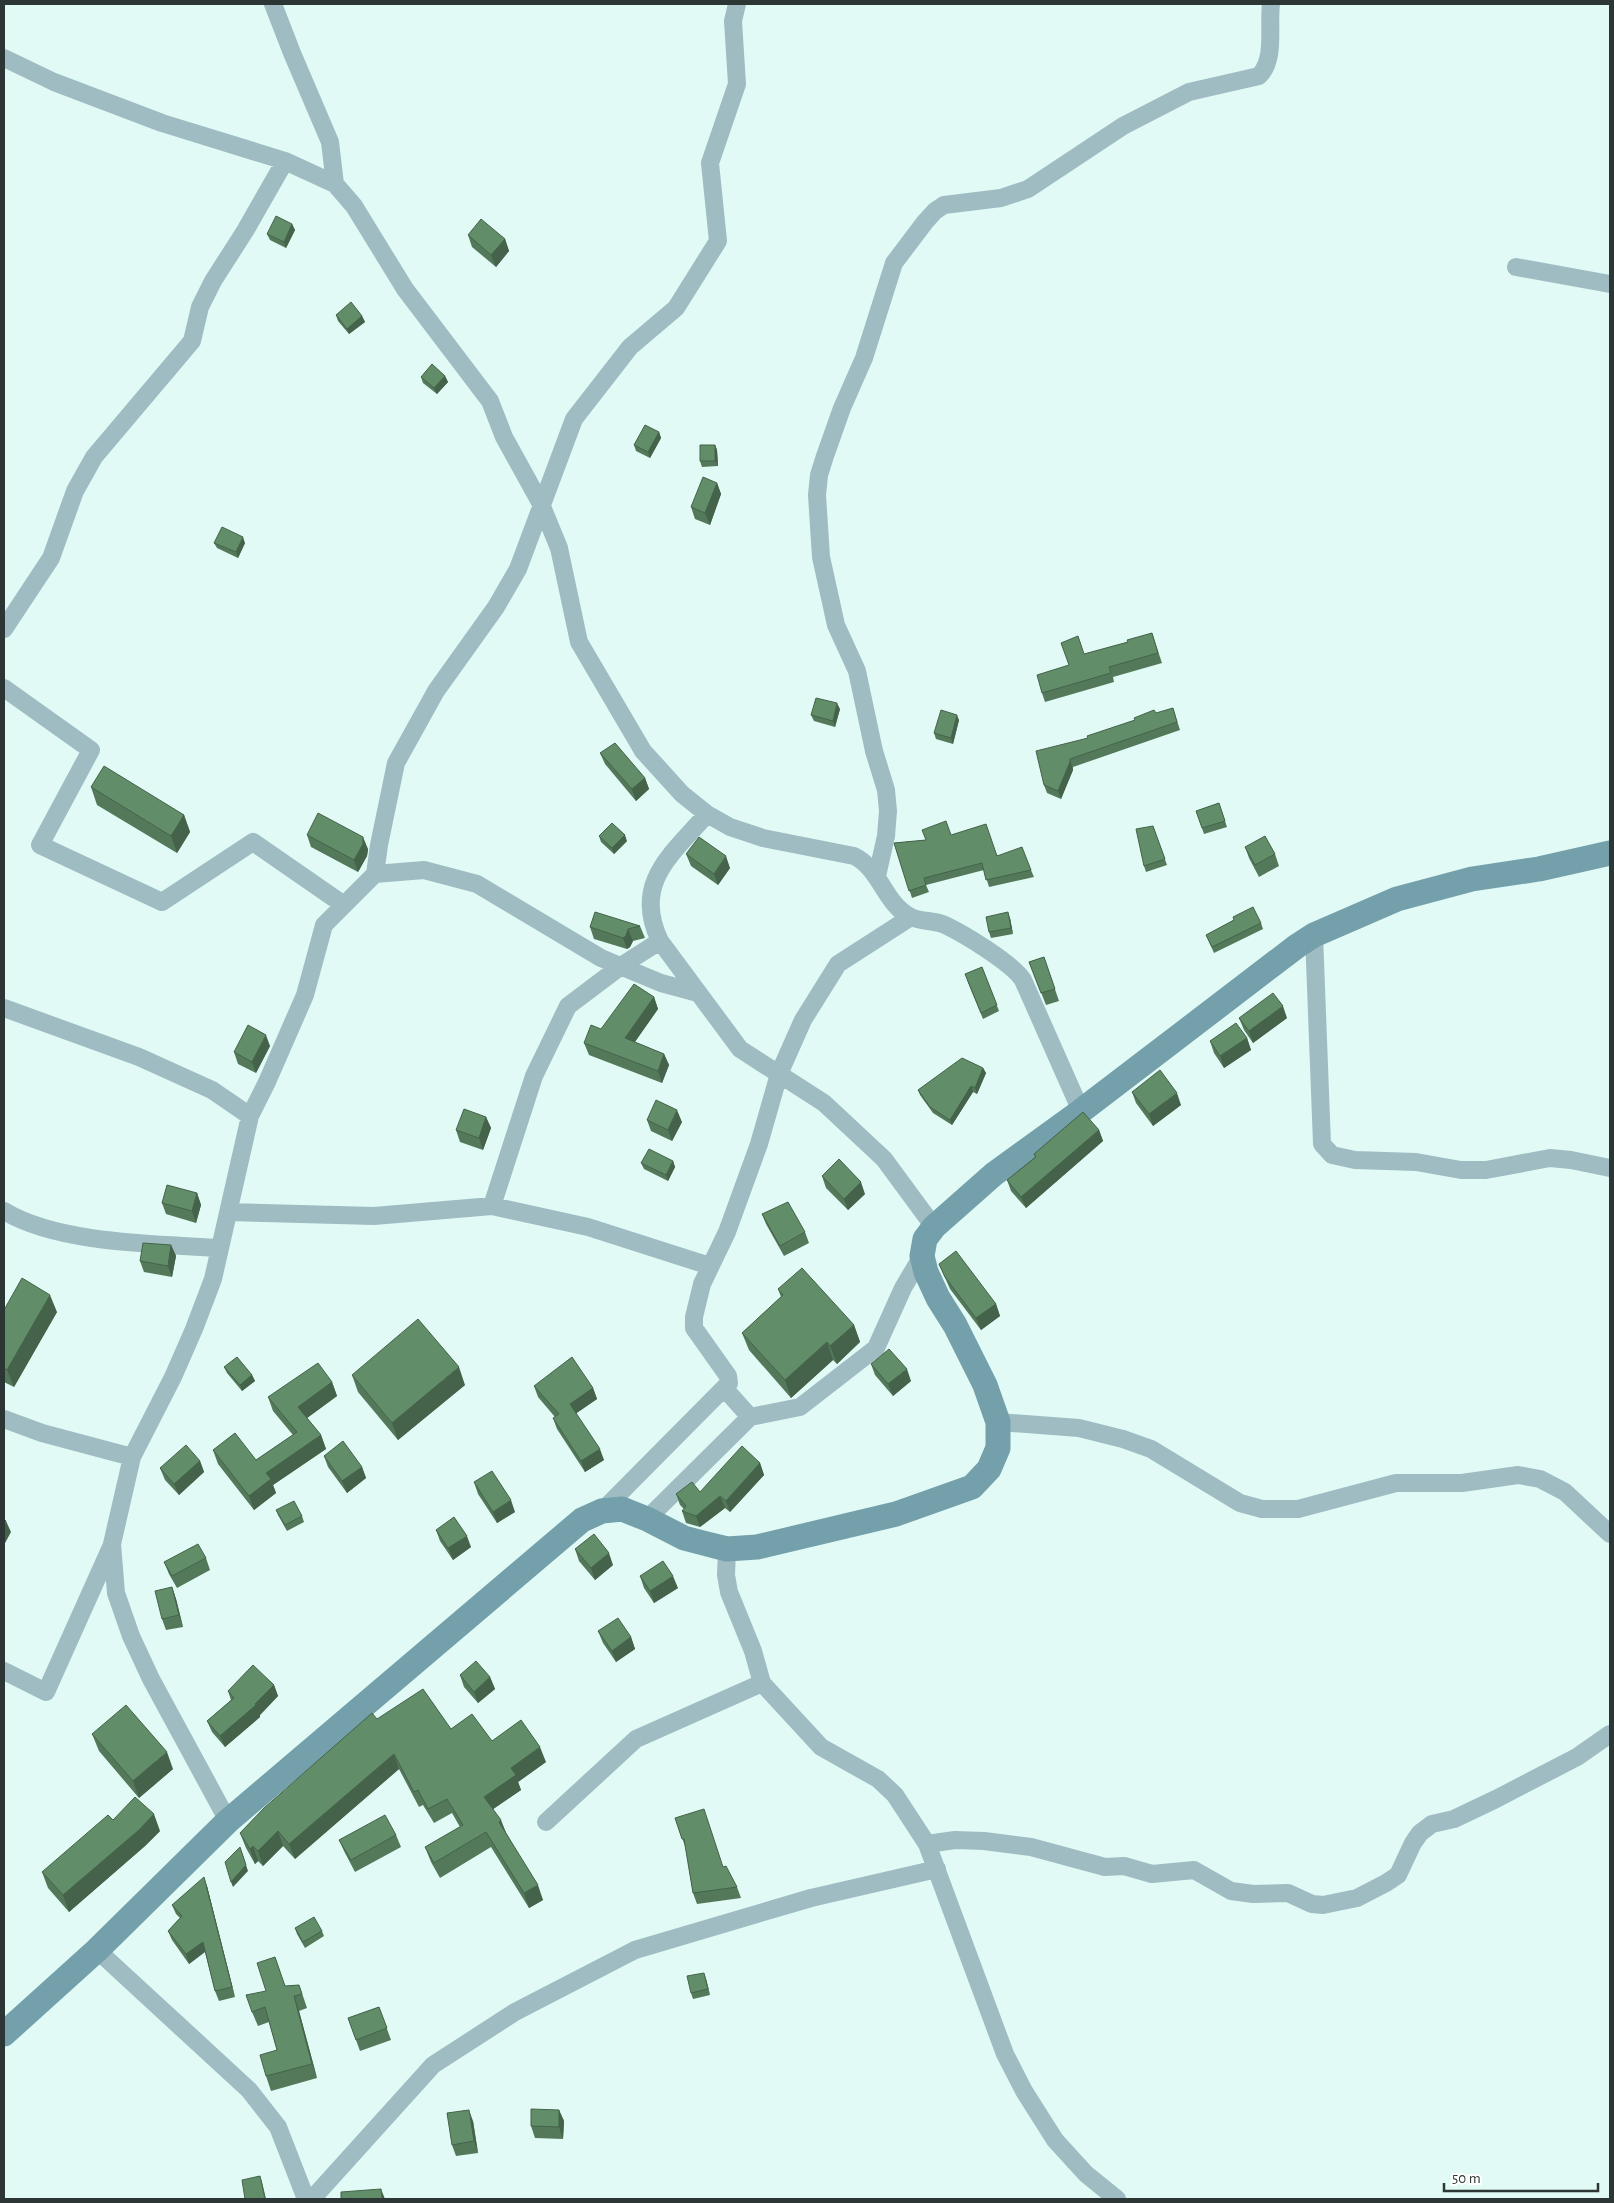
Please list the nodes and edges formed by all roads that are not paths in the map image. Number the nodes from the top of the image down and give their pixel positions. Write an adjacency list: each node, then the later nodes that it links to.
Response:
1 (273, 4): 6 (street)
2 (737, 4): 9 (street)
3 (1271, 4): 15 (street)
4 (4, 58): 5 (street)
5 (285, 161): 6 (street); 10 (street)
6 (335, 184): 9 (street)
7 (1516, 267): 8 (street)
8 (1610, 284)
9 (541, 504): 12 (street); 14 (street)
10 (4, 629)
11 (4, 688): 16 (street)
12 (707, 814): 15 (street); 19 (street)
13 (1610, 853): 18 (main road)
14 (375, 874): 16 (street); 20 (street)
15 (877, 876): 17 (street)
16 (344, 905): 25 (street)
17 (911, 917): 23 (street); 24 (street)
18 (1305, 940): 24 (main road); 26 (street)
19 (660, 941): 20 (street); 21 (street)
20 (621, 966): 21 (street); 27 (street)
21 (698, 993): 23 (street)
22 (4, 1008): 25 (street)
23 (779, 1074): 30 (street); 33 (street)
24 (1081, 1111): 30 (main road)
25 (250, 1116): 29 (street)
26 (1610, 1168)
27 (492, 1206): 29 (street); 33 (street)
28 (4, 1211): 31 (street)
29 (229, 1212): 31 (street)
30 (934, 1226): 32 (main road)
31 (220, 1248): 38 (street)
32 (922, 1256): 35 (street); 37 (main road)
33 (710, 1266): 34 (street)
34 (725, 1389): 35 (street); 39 (street)
35 (750, 1417): 40 (street)
36 (4, 1419): 38 (street)
37 (998, 1422): 41 (street); 43 (main road)
38 (132, 1457): 42 (street)
39 (602, 1511): 40 (main road); 47 (main road)
40 (647, 1519): 43 (main road)
41 (1610, 1534)
42 (112, 1544): 44 (street); 47 (street)
43 (727, 1549): 45 (street)
44 (4, 1671)
45 (762, 1683): 48 (street); 49 (street)
46 (1610, 1734): 49 (street)
47 (228, 1821): 51 (main road)
48 (546, 1822)
49 (927, 1844): 50 (street)
50 (937, 1869): 54 (street); 55 (street)
51 (97, 1950): 52 (main road); 53 (street)
52 (4, 2034)
53 (306, 2199)
54 (312, 2199)
55 (1117, 2199)

